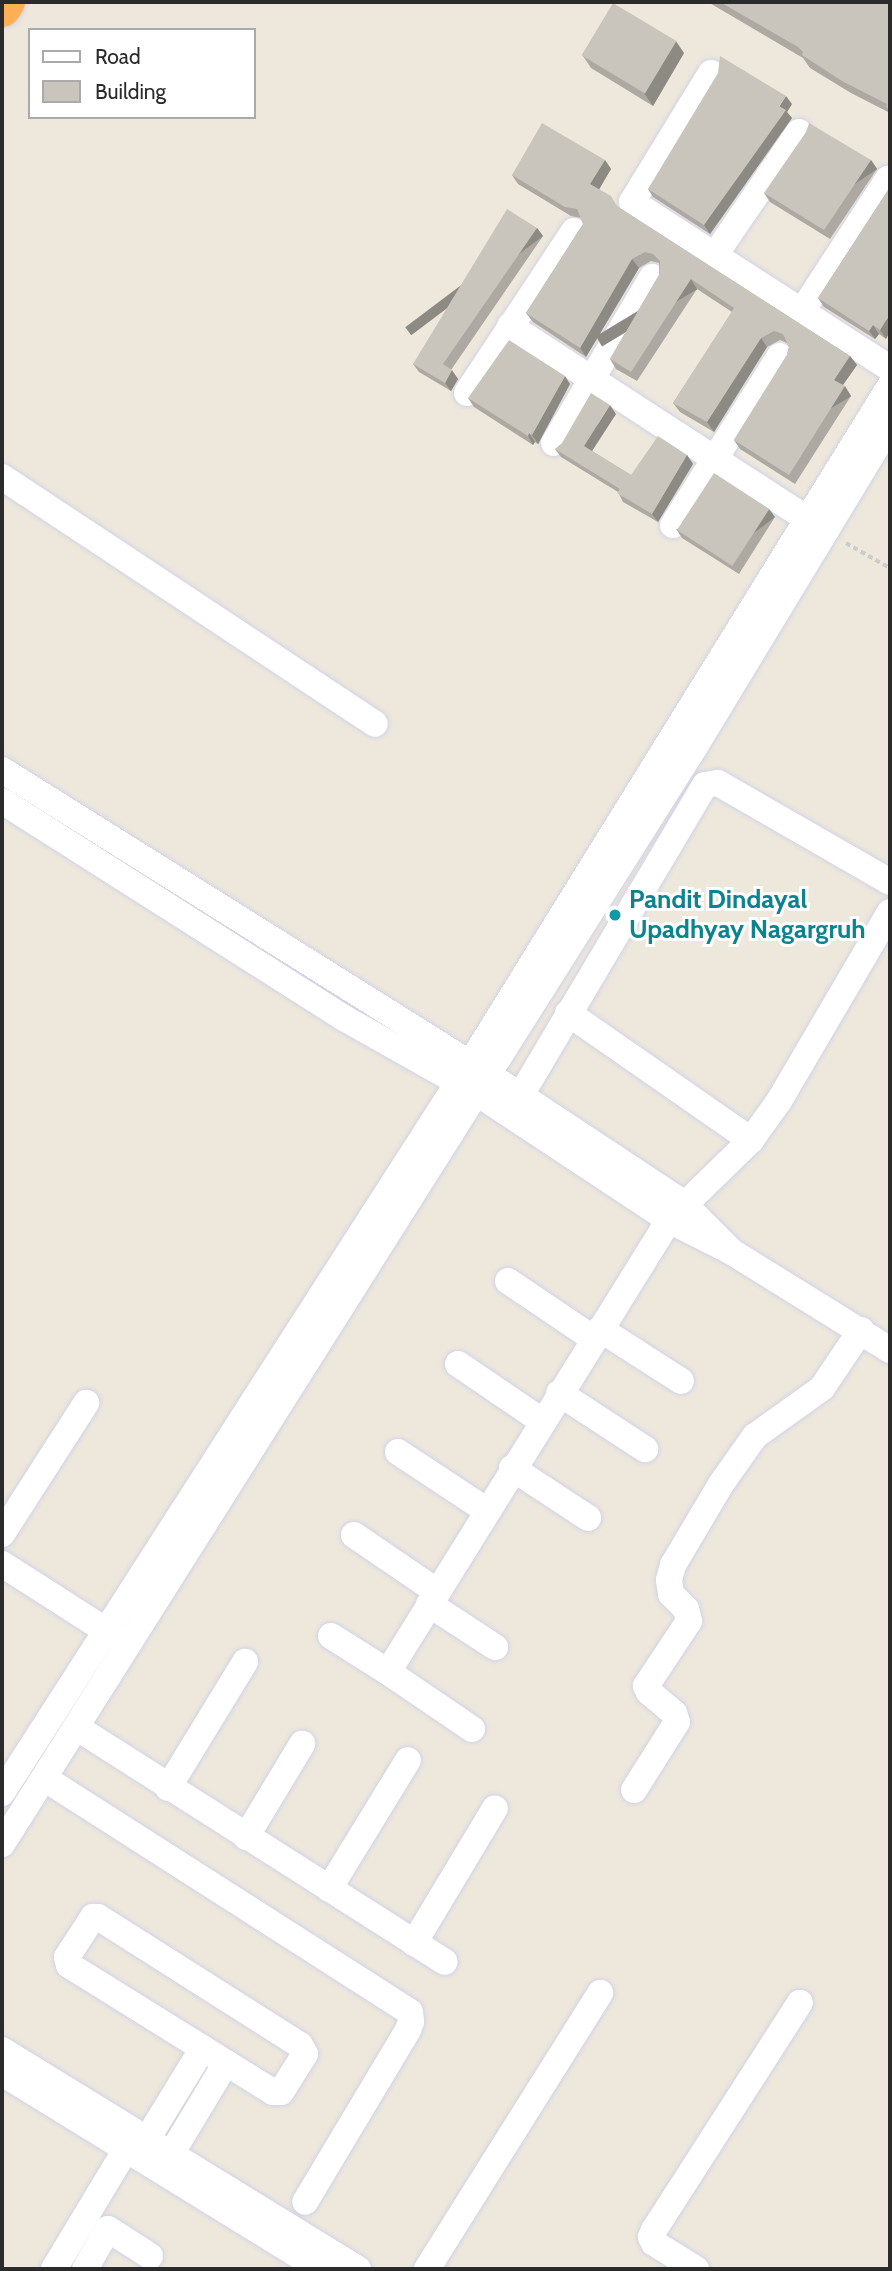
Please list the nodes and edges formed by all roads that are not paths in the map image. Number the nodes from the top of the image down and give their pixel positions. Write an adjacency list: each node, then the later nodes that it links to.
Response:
1 (6, 2): 2 (highway)
2 (2, 8)
3 (712, 73): 7 (street)
4 (799, 132): 7 (street)
5 (888, 179): 9 (street)
6 (574, 231): 10 (street)
7 (715, 255): 9 (street)
8 (652, 277): 13 (street)
9 (802, 311): 12 (street)
10 (510, 326): 13 (street); 15 (street)
11 (780, 356): 18 (street)
12 (890, 368)
13 (593, 379): 17 (street); 18 (street)
14 (890, 386): 21 (street)
15 (467, 393)
16 (890, 425): 21 (street)
17 (554, 443)
18 (715, 458): 20 (street); 21 (street)
19 (2, 477): 22 (street)
20 (673, 525)
21 (816, 525): 28 (street)
22 (375, 724)
23 (2, 771): 28 (street)
24 (2, 801): 28 (street)
25 (890, 882): 27 (street)
26 (890, 912): 30 (street)
27 (568, 1013): 29 (street); 30 (street)
28 (474, 1078): 29 (street); 51 (street)
29 (515, 1105): 31 (street)
30 (751, 1140): 31 (street)
31 (676, 1212): 33 (street); 34 (street)
32 (508, 1281): 34 (street)
33 (861, 1330): 35 (street); 61 (street)
34 (597, 1334): 37 (street); 38 (street)
35 (890, 1350)
36 (458, 1364): 40 (street)
37 (681, 1381)
38 (559, 1394): 40 (street); 41 (street)
39 (86, 1403): 46 (street)
40 (542, 1421): 43 (street)
41 (645, 1449)
42 (398, 1452): 44 (street)
43 (512, 1468): 44 (street); 45 (street)
44 (486, 1510): 49 (street)
45 (588, 1518)
46 (2, 1535)
47 (354, 1535): 49 (street)
48 (2, 1564): 51 (street)
49 (433, 1597): 52 (street); 54 (street)
50 (331, 1636): 54 (street)
51 (117, 1637): 55 (street); 62 (street)
52 (495, 1647)
53 (245, 1662): 60 (street)
54 (387, 1672): 56 (street)
55 (76, 1727): 59 (street); 60 (street)
56 (472, 1728)
57 (302, 1744): 64 (street)
58 (408, 1760): 66 (street)
59 (44, 1778): 65 (street); 77 (street)
60 (168, 1788): 64 (street)
61 (634, 1790)
62 (2, 1793)
63 (495, 1808): 67 (street)
64 (246, 1837): 66 (street)
65 (2, 1844)
66 (329, 1889): 67 (street)
67 (415, 1943): 68 (street)
68 (445, 1962)
69 (600, 1993): 84 (street)
70 (800, 2003): 85 (street)
71 (202, 2048): 73 (street); 73 (street); 75 (street)
72 (2, 2050): 75 (street)
73 (226, 2063): 76 (street)
74 (2, 2073): 75 (street)
75 (137, 2145): 76 (street); 78 (street)
76 (167, 2162): 82 (street); 83 (street)
77 (305, 2202)
78 (98, 2222): 79 (street); 80 (street); 81 (street)
79 (150, 2256)
80 (54, 2269)
81 (85, 2269)
82 (320, 2269)
83 (358, 2269)
84 (427, 2269)
85 (696, 2269)

